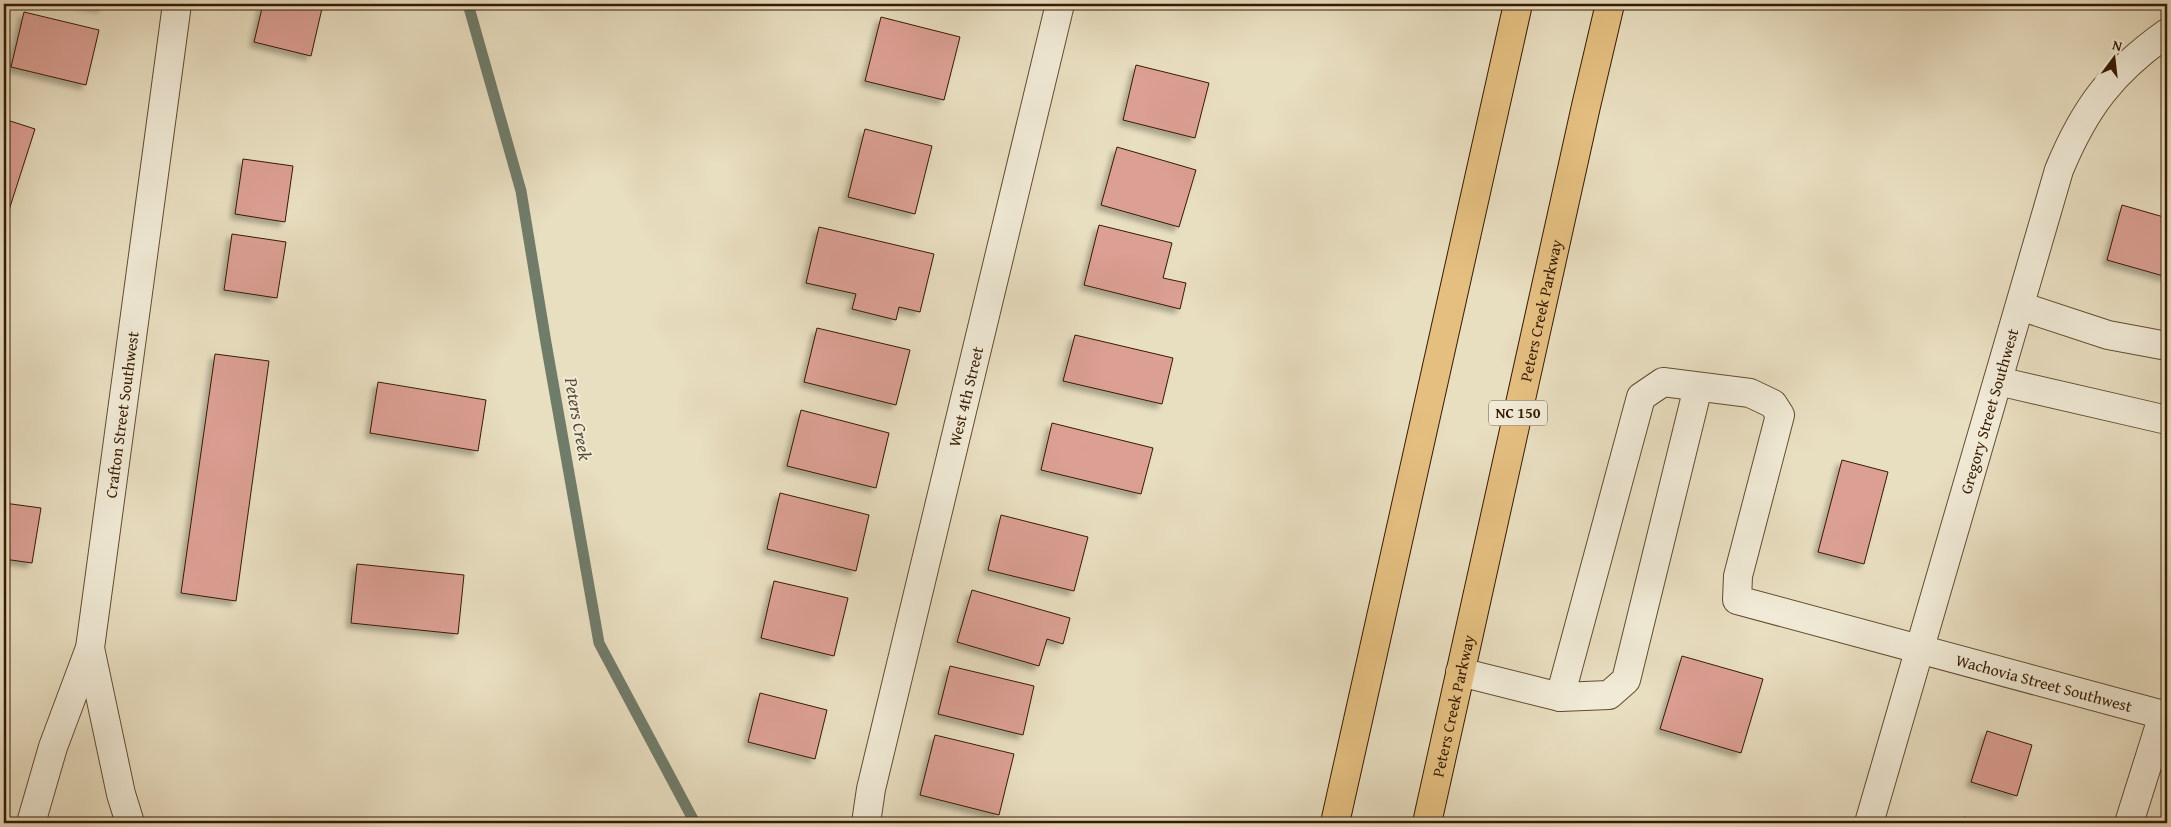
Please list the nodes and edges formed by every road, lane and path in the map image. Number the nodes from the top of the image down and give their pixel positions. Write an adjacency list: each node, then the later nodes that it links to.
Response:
1 (176, 4): 11 (street, Crafton Street Southwest)
2 (1060, 4): 18 (street, West 4th Street)
3 (1518, 4): 19 (main road)
4 (1610, 4): 13 (main road, Peters Creek Parkway / NC 150)
5 (2167, 33): 6 (street, Gregory Street Southwest)
6 (2020, 306): 7 (street); 8 (street, Gregory Street Southwest)
7 (2167, 346)
8 (1998, 381): 10 (street); 12 (street, Gregory Street Southwest)
9 (1698, 387): 12 (street, Wachovia Street Southwest); 14 (street); 14 (street)
10 (2167, 420)
11 (90, 648): 16 (street); 17 (street, Crafton Street Southwest)
12 (1921, 650): 15 (street, Wachovia Street Southwest); 21 (street, Gregory Street Southwest)
13 (1460, 672): 14 (street); 20 (main road, Peters Creek Parkway / NC 150)
14 (1560, 697)
15 (2165, 716): 22 (street)
16 (31, 823)
17 (130, 823)
18 (866, 823)
19 (1335, 823)
20 (1427, 823)
21 (1869, 823)
22 (2129, 823)

